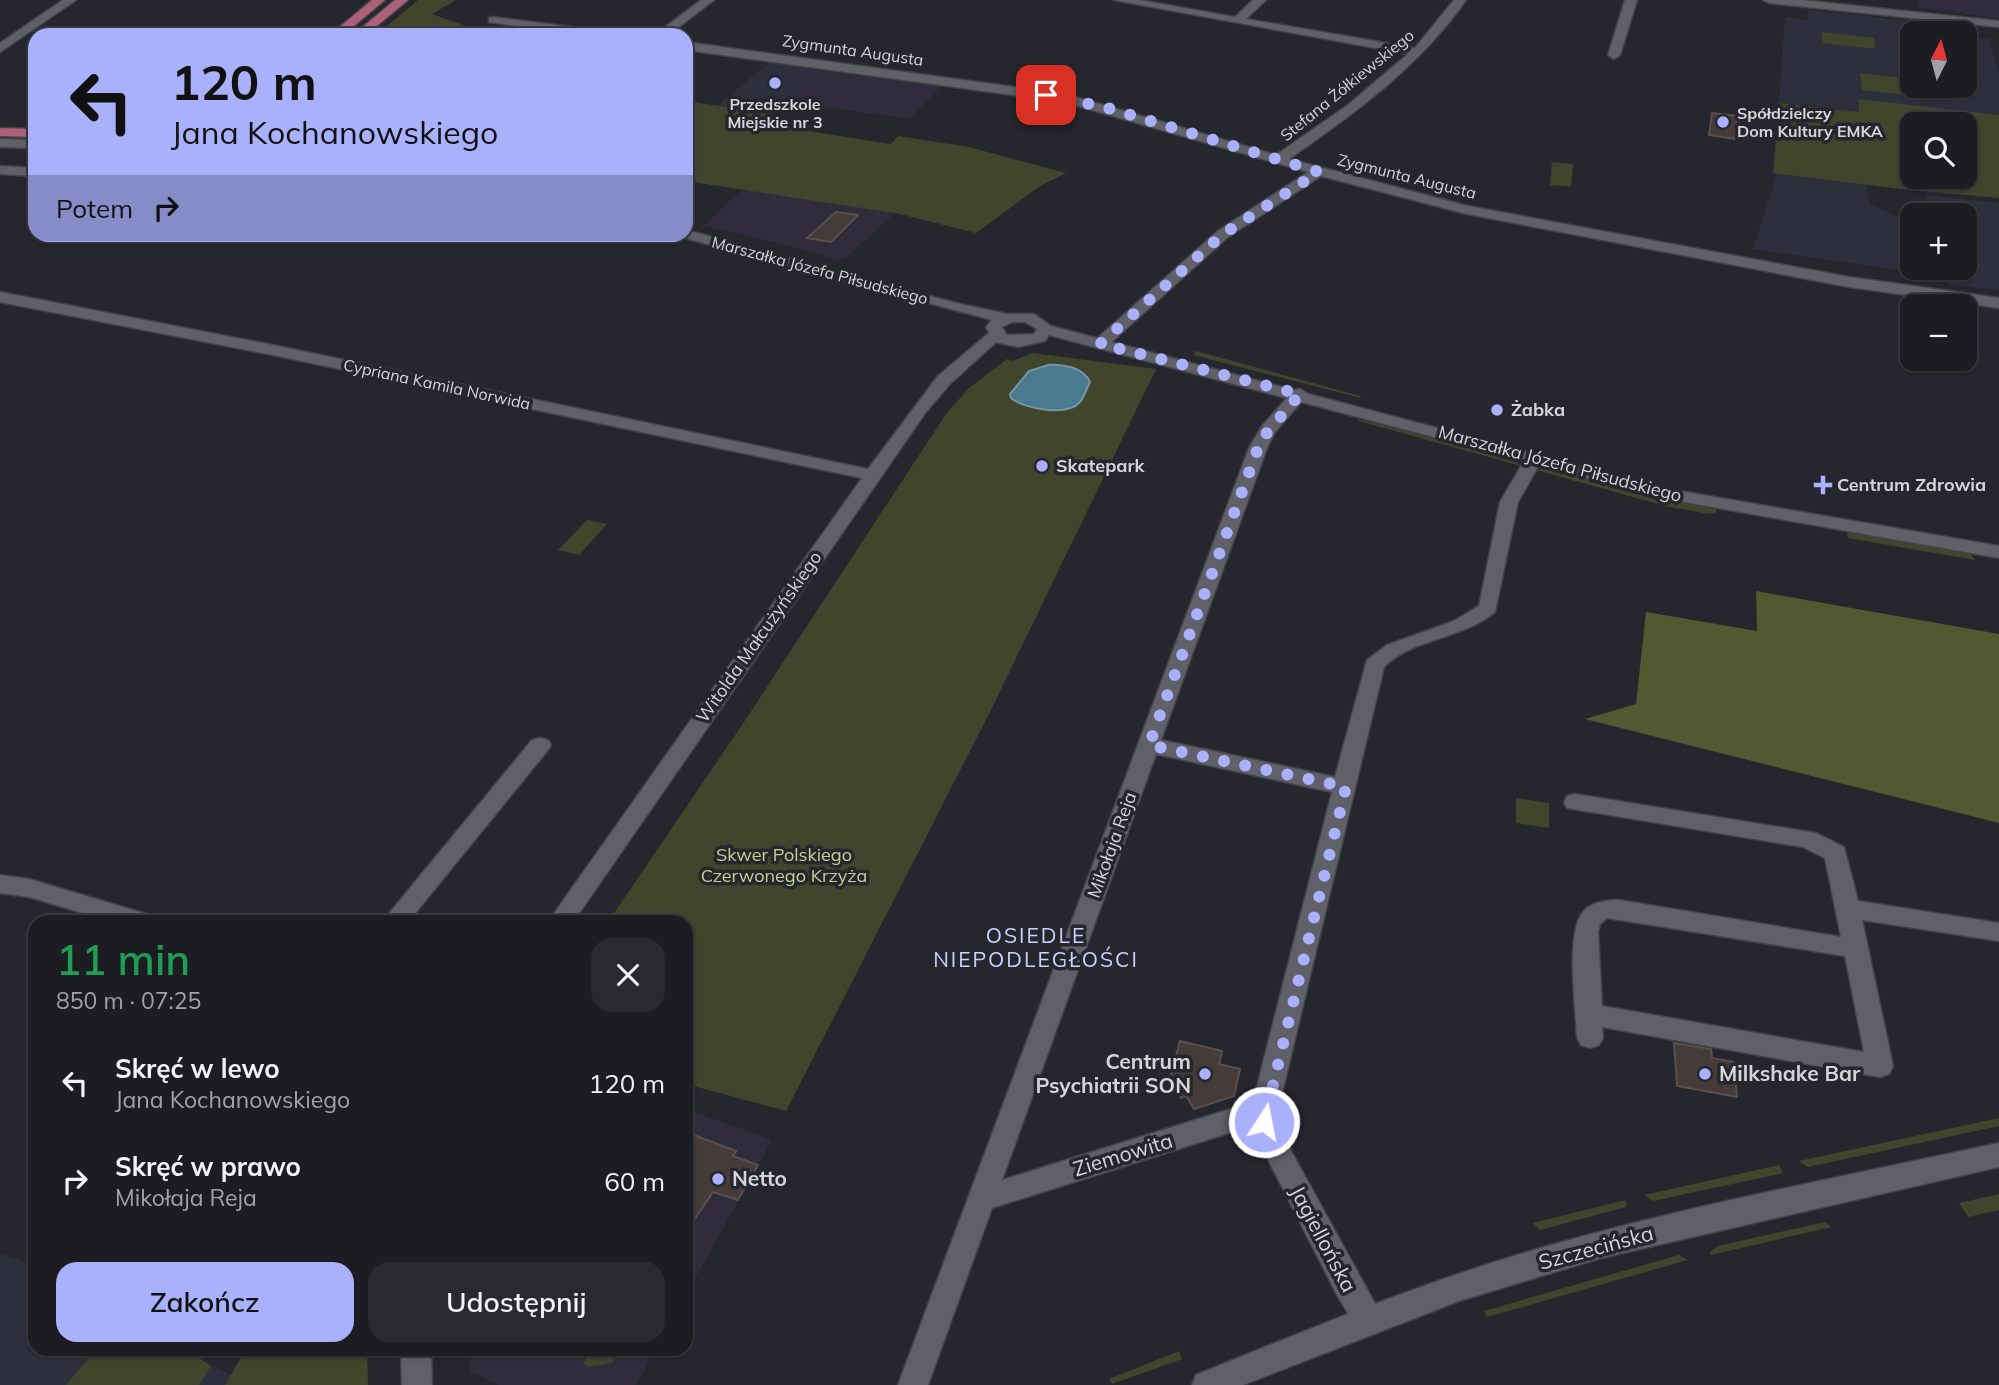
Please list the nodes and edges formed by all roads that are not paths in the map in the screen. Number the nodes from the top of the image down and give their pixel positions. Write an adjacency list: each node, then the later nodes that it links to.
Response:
1 (70, 0): 13 (street)
2 (379, 0): 14 (main road)
3 (402, 0): 15 (main road)
4 (708, 0): 17 (street)
5 (1119, 0): 10 (street)
6 (1260, 0): 10 (street)
7 (1460, 0): 21 (street, Stefana Żółkiewskiego)
8 (1632, 0): 22 (street)
9 (1769, 0): 12 (street)
10 (1239, 19): 21 (street)
11 (493, 20): 16 (street)
12 (1999, 24)
13 (29, 28)
14 (345, 28)
15 (368, 28)
16 (552, 28)
17 (670, 28)
18 (28, 29): 20 (street)
19 (693, 47): 27 (street, Zygmunta Augusta)
20 (0, 48)
21 (1415, 52): 27 (street, Stefana Żółkiewskiego)
22 (1614, 55)
23 (0, 132): 24 (main road)
24 (28, 133)
25 (0, 142): 26 (street)
26 (28, 143)
27 (1278, 160): 30 (street, Zygmunta Augusta)
28 (0, 170): 29 (street)
29 (28, 172)
30 (1319, 172): 33 (street, Zygmunta Augusta); 36 (street)
31 (693, 236): 34 (street, Marszałka Józefa Piłsudskiego)
32 (0, 297): 41 (street, Cypriana Kamila Norwida)
33 (1999, 303)
34 (998, 327): 35 (street); 35 (street); 38 (street, Witolda Małcużyńskiego)
35 (1032, 337): 36 (street, Marszałka Józefa Piłsudskiego); 37 (street, Marszałka Józefa Piłsudskiego); 38 (street, Witolda Małcużyńskiego)
36 (1100, 344): 37 (street, Marszałka Józefa Piłsudskiego)
37 (1127, 351): 39 (street, Marszałka Józefa Piłsudskiego)
38 (968, 361): 41 (street, Witolda Małcużyńskiego)
39 (1300, 394): 40 (street, Marszałka Józefa Piłsudskiego); 44 (street, Mikołaja Reja)
40 (1534, 458): 42 (street, Marszałka Józefa Piłsudskiego); 45 (street, Jagiellońska)
41 (873, 475): 51 (street, Witolda Małcużyńskiego)
42 (1999, 552)
43 (540, 745): 50 (street)
44 (1149, 745): 45 (street); 56 (street, Mikołaja Reja)
45 (1346, 787): 54 (street, Jagiellońska)
46 (1575, 802): 48 (street)
47 (0, 884): 49 (street)
48 (1849, 909): 52 (street); 53 (street)
49 (120, 915)
50 (400, 915)
51 (565, 915)
52 (1999, 932)
53 (1857, 949): 53 (street)
54 (1265, 1110): 56 (street, Ziemowita); 57 (street, Jagiellońska)
55 (1999, 1155): 57 (street, Szczecińska)
56 (981, 1199): 60 (street, Mikołaja Reja)
57 (1369, 1320): 61 (street, Szczecińska)
58 (416, 1356): 59 (street)
59 (417, 1385)
60 (913, 1385)
61 (1207, 1385)

